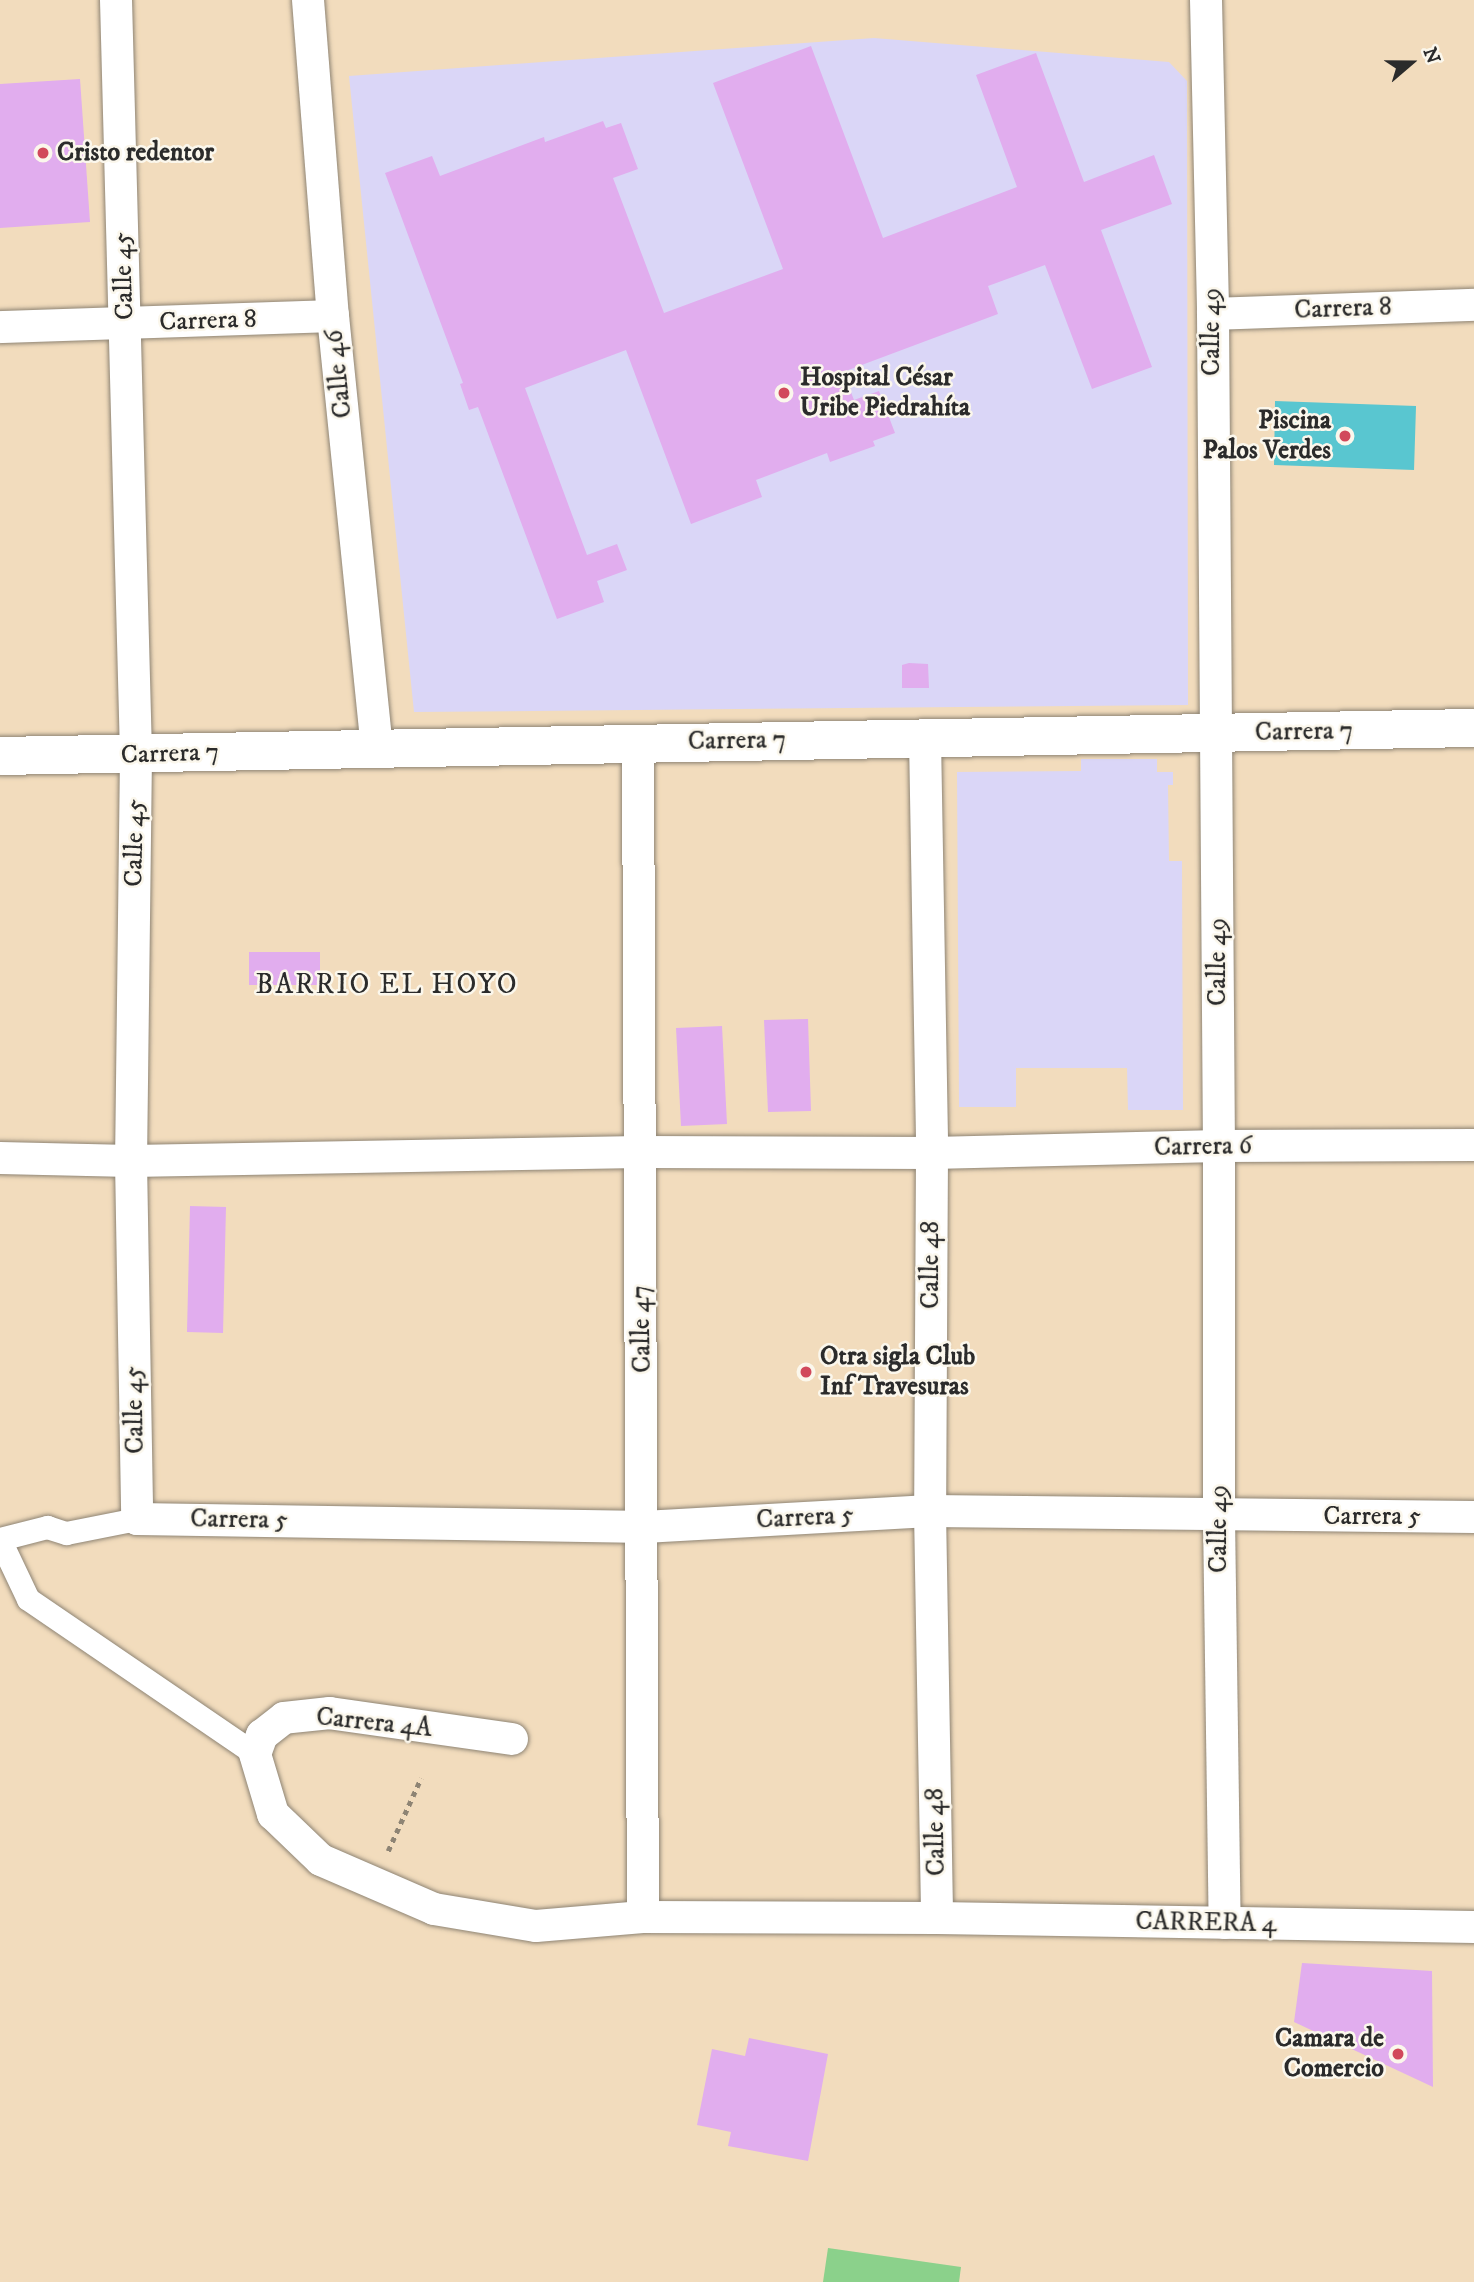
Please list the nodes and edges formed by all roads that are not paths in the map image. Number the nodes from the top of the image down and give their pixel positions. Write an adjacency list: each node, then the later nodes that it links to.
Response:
1 (116, 0): 7 (street, Calle 45)
2 (308, 0): 6 (street, Calle 46)
3 (1206, 0): 5 (street, Calle 49)
4 (1474, 305): 5 (street, Carrera 8)
5 (1213, 314): 10 (street, Calle 49)
6 (333, 316): 7 (street, Carrera 8); 13 (street, Calle 46)
7 (125, 324): 8 (street, Carrera 8); 14 (street, Calle 45)
8 (0, 327)
9 (1474, 728): 10 (main road, Carrera 7)
10 (1216, 734): 11 (main road, Carrera 7); 17 (street, Calle 49)
11 (926, 738): 12 (main road, Carrera 7); 19 (street, Calle 48)
12 (638, 742): 13 (main road, Carrera 7); 18 (street, Calle 47)
13 (377, 747): 14 (main road, Carrera 7)
14 (136, 755): 15 (main road, Carrera 7); 21 (street, Calle 45)
15 (0, 756)
16 (1474, 1145): 17 (street, Carrera 6)
17 (1219, 1146): 19 (street, Carrera 6); 23 (street, Calle 49)
18 (640, 1152): 19 (street, Carrera 6); 21 (street, Carrera 6); 26 (street, Calle 47)
19 (932, 1153): 22 (street, Calle 48)
20 (0, 1158): 21 (street, Carrera 6)
21 (131, 1161): 25 (street, Calle 45)
22 (930, 1511): 23 (street, Carrera 5); 26 (street, Carrera 5); 31 (street, Calle 48)
23 (1219, 1517): 24 (street, Carrera 5); 32 (street, Calle 49)
24 (1474, 1517)
25 (137, 1519): 26 (street, Carrera 5); 27 (street)
26 (644, 1527): 30 (street, Calle 47)
27 (0, 1539): 29 (street)
28 (512, 1739): 29 (street, Carrera 4A)
29 (255, 1754): 30 (street, CARRERA 4)
30 (643, 1917): 31 (street, CARRERA 4)
31 (937, 1918): 32 (street, CARRERA 4)
32 (1225, 1923): 33 (street, CARRERA 4)
33 (1474, 1927)

